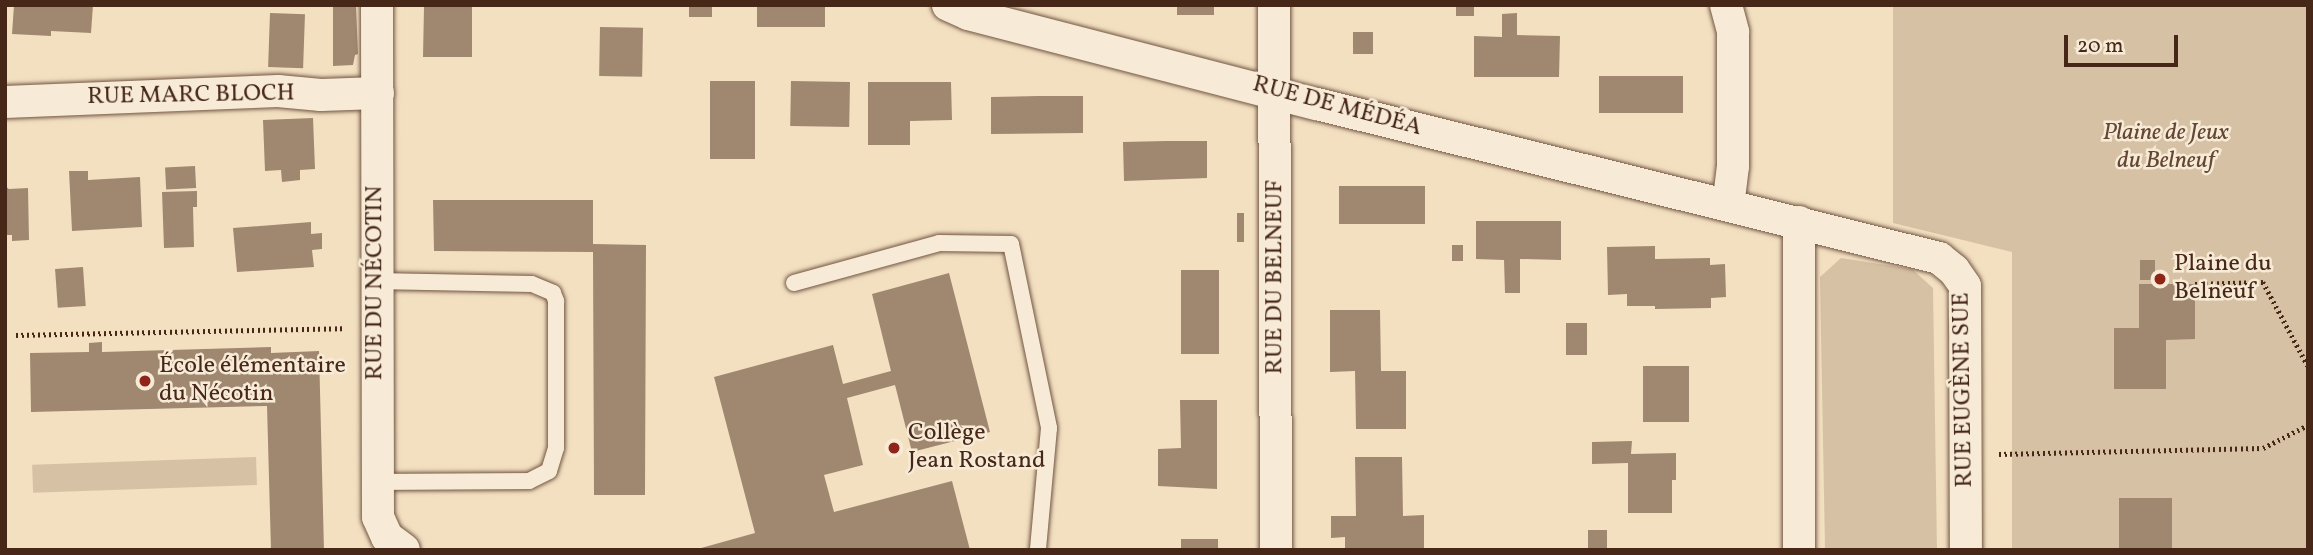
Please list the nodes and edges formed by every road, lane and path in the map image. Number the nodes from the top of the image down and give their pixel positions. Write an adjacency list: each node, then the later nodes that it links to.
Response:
1 (377, 5): 6 (street, RUE DU NÉCOTIN)
2 (948, 5): 5 (street, RUE DE MÉDÉA)
3 (1274, 5): 5 (street, RUE DU BELNEUF)
4 (1726, 5): 8 (street)
5 (1275, 92): 8 (street, RUE DE MÉDÉA); 21 (street, RUE DU BELNEUF)
6 (378, 93): 7 (street, RUE MARC BLOCH); 10 (street, RUE DU NÉCOTIN)
7 (5, 102)
8 (1727, 204): 9 (street, RUE EUGÈNE SUE)
9 (1799, 222): 17 (street, RUE EUGÈNE SUE); 22 (street)
10 (375, 281): 18 (street, RUE DU NÉCOTIN); 18 (lane)
11 (794, 283): 20 (lane)
12 (2195, 284): 15 (path)
13 (351, 328): 14 (path)
14 (16, 335)
15 (2308, 366)
16 (2308, 425): 17 (path)
17 (1966, 455): 23 (street, RUE EUGÈNE SUE)
18 (377, 482): 19 (street, RUE DU NÉCOTIN)
19 (404, 550)
20 (1038, 550)
21 (1276, 550)
22 (1799, 550)
23 (1966, 550)

